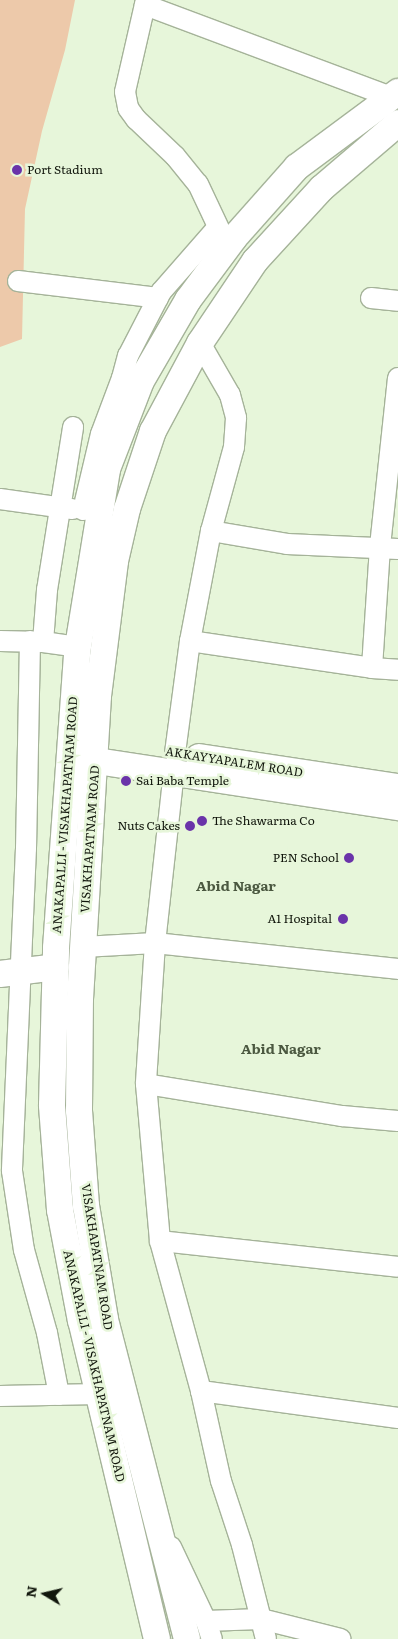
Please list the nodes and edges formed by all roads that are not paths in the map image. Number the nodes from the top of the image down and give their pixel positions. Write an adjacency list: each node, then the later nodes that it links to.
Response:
1 (146, 3): 2 (street); 4 (street)
2 (394, 95): 4 (main road, ANAKAPALLI - VISAKHAPATNAM ROAD)
3 (398, 123): 9 (main road, VISAKHAPATNAM ROAD)
4 (223, 236): 6 (street); 14 (main road, ANAKAPALLI - VISAKHAPATNAM ROAD)
5 (18, 281): 6 (street)
6 (158, 298): 14 (street)
7 (371, 298): 8 (street)
8 (398, 301)
9 (200, 343): 15 (street); 24 (main road, VISAKHAPATNAM ROAD)
10 (398, 378): 16 (street)
11 (73, 427): 13 (street)
12 (0, 500): 13 (street)
13 (60, 507): 14 (street); 19 (street)
14 (91, 511): 20 (main road, ANAKAPALLI - VISAKHAPATNAM ROAD)
15 (211, 531): 16 (street); 17 (street)
16 (389, 548): 21 (street)
17 (190, 641): 21 (street); 25 (street)
18 (0, 642): 19 (street)
19 (36, 642): 20 (street); 32 (street)
20 (78, 647): 23 (main road, ANAKAPALLI - VISAKHAPATNAM ROAD)
21 (372, 668): 22 (street)
22 (398, 670)
23 (70, 748): 24 (main road, AKKAYYAPALEM ROAD); 30 (main road, ANAKAPALLI - VISAKHAPATNAM ROAD)
24 (96, 751): 25 (main road, AKKAYYAPALEM ROAD); 29 (main road, VISAKHAPATNAM ROAD)
25 (175, 762): 26 (main road, AKKAYYAPALEM ROAD); 27 (main road); 28 (street)
26 (398, 787)
27 (398, 807)
28 (155, 943): 29 (street); 31 (street); 33 (street)
29 (83, 947): 42 (main road, VISAKHAPATNAM ROAD)
30 (56, 967): 32 (main road); 38 (main road, ANAKAPALLI - VISAKHAPATNAM ROAD)
31 (398, 969)
32 (10, 973): 39 (street)
33 (146, 1084): 34 (street); 35 (street)
34 (398, 1121)
35 (160, 1241): 36 (street); 37 (street)
36 (398, 1267)
37 (200, 1391): 41 (street); 43 (street)
38 (99, 1394): 39 (street); 45 (main road, ANAKAPALLI - VISAKHAPATNAM ROAD)
39 (59, 1395): 40 (street)
40 (0, 1396)
41 (398, 1418)
42 (155, 1515): 44 (street); 46 (main road, VISAKHAPATNAM ROAD)
43 (261, 1619): 44 (street); 47 (street); 48 (street)
44 (209, 1630)
45 (157, 1639)
46 (187, 1639)
47 (266, 1639)
48 (341, 1639)

